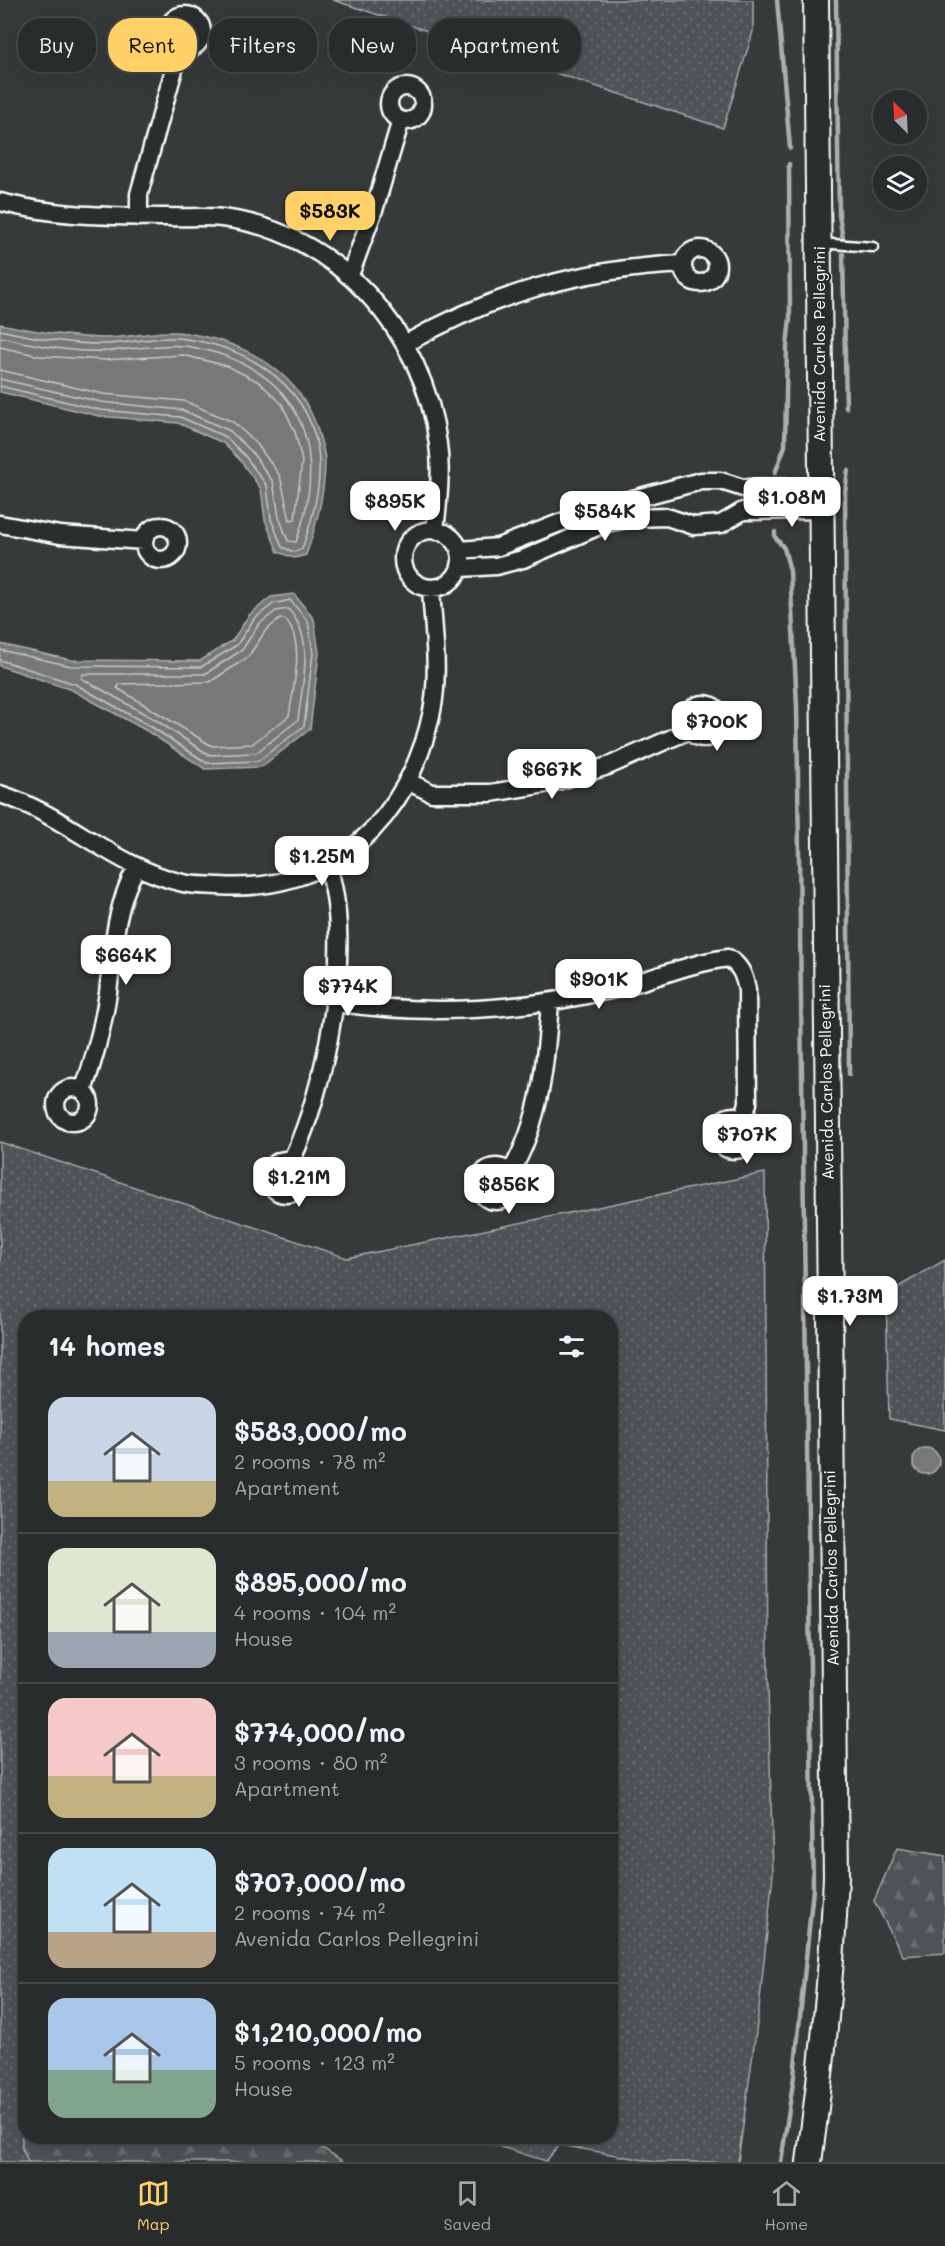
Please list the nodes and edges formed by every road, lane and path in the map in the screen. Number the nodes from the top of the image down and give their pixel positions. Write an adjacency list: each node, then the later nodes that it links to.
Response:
1 (816, 0): 6 (main road, Avenida Carlos Pellegrini)
2 (173, 72): 5 (street)
3 (401, 120): 9 (street)
4 (0, 202): 5 (street)
5 (139, 217): 9 (street)
6 (819, 243): 7 (lane); 13 (main road, Avenida Carlos Pellegrini)
7 (873, 247)
8 (683, 264): 10 (street)
9 (350, 275): 10 (street)
10 (405, 344): 17 (street)
11 (743, 488): 12 (street); 13 (street); 14 (street)
12 (665, 490): 15 (street); 19 (street)
13 (820, 498): 14 (street); 33 (main road, Avenida Carlos Pellegrini)
14 (743, 511): 15 (street)
15 (667, 517): 20 (street)
16 (0, 524): 18 (street)
17 (435, 531): 19 (street); 21 (street)
18 (144, 541)
19 (460, 550): 20 (street)
20 (460, 568): 21 (street)
21 (431, 588): 23 (street)
22 (690, 730): 23 (street)
23 (407, 781): 25 (street)
24 (0, 794): 26 (street)
25 (328, 867): 26 (street); 27 (street)
26 (136, 868): 29 (street)
27 (333, 1002): 28 (street); 31 (street)
28 (550, 1002): 30 (street); 32 (street)
29 (83, 1091)
30 (743, 1119)
31 (291, 1161)
32 (510, 1173)
33 (809, 2162)

